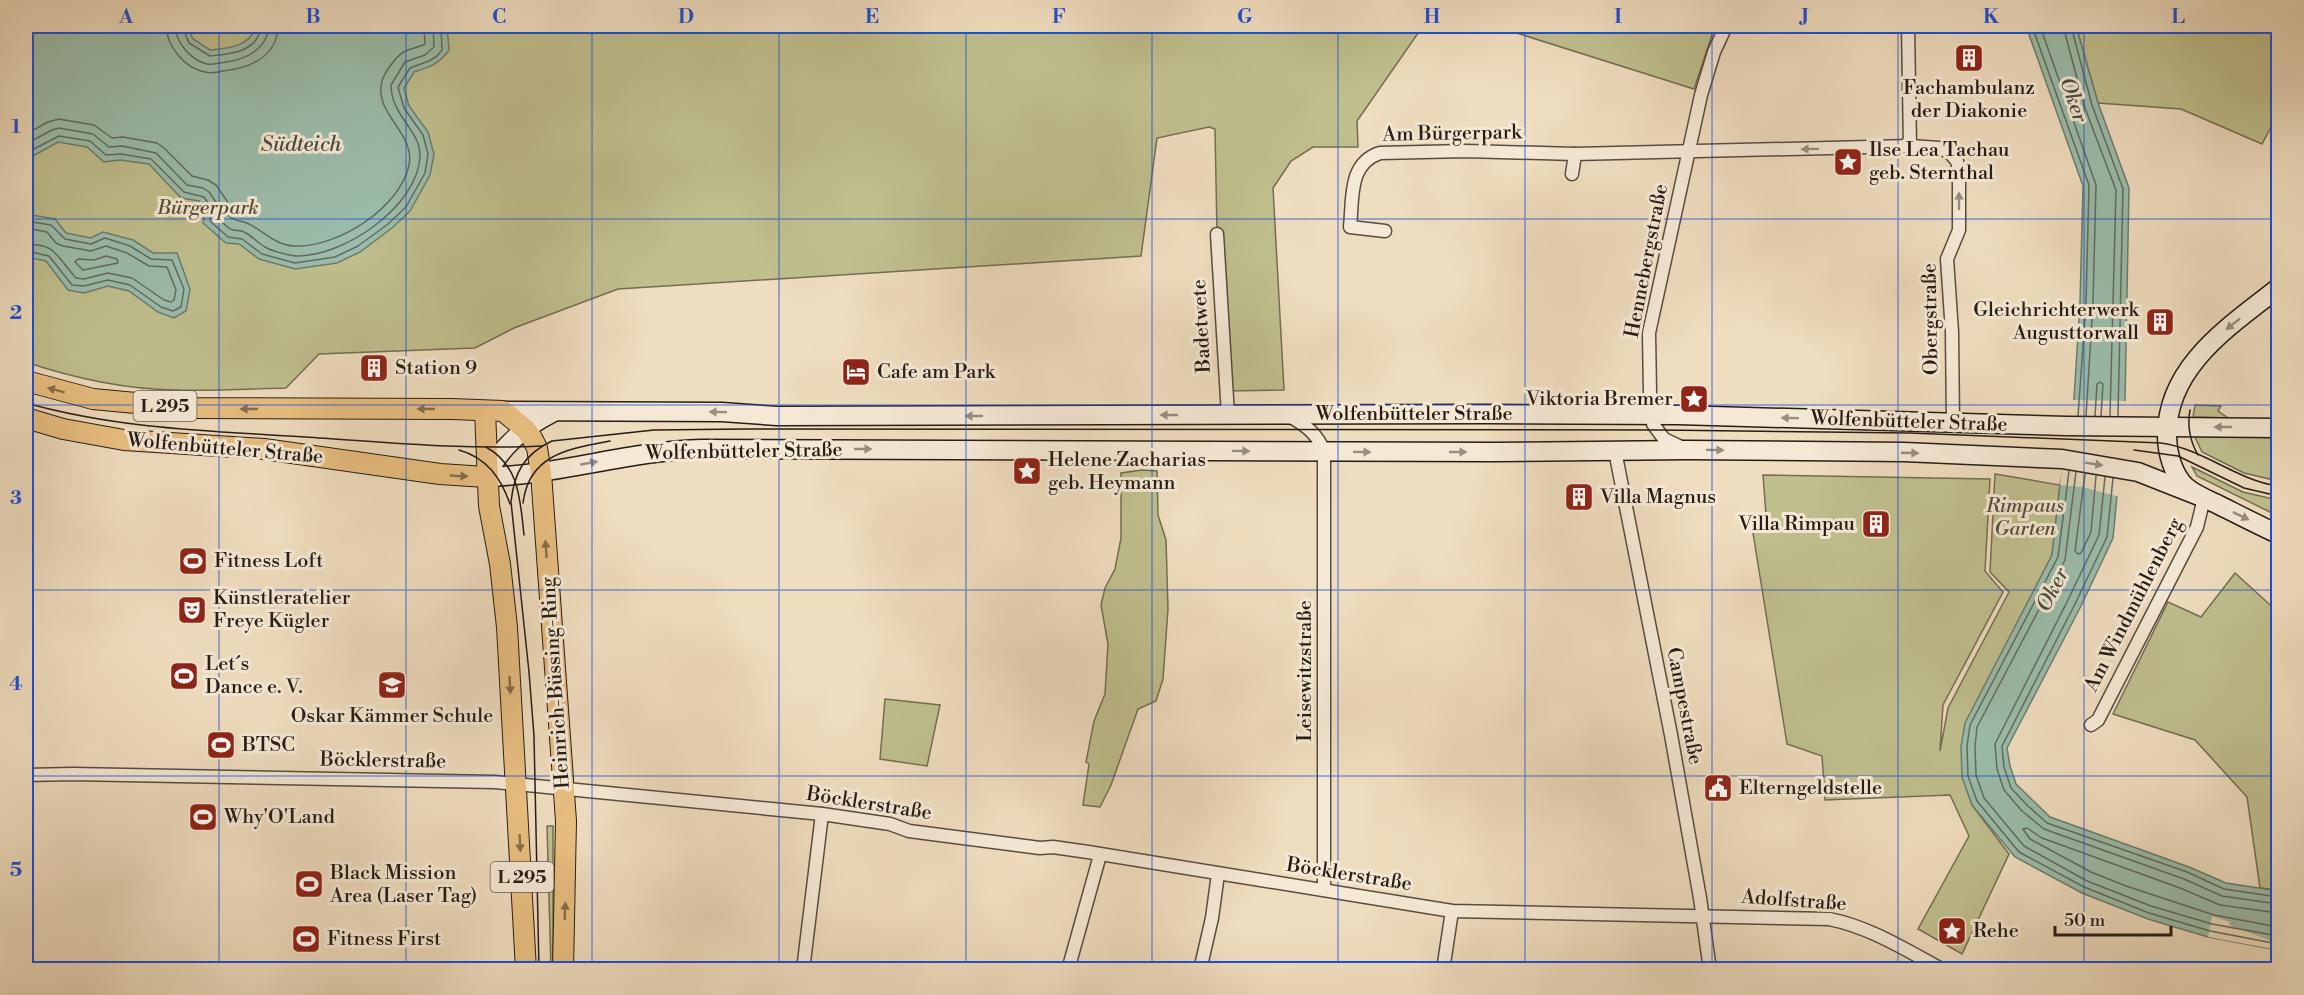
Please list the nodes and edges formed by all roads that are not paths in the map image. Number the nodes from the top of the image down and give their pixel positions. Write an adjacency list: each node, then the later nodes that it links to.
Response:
1 (1726, 26): 4 (street, Hennebergstraße)
2 (1908, 26): 3 (street)
3 (1910, 146): 4 (street, one-way to 4); 17 (street, Obergstraße, one-way to 3)
4 (1689, 151): 5 (street, Am Bürgerpark); 15 (street, Hennebergstraße)
5 (1575, 154): 6 (street); 7 (street, Am Bürgerpark)
6 (1572, 174)
7 (1385, 231)
8 (1216, 234): 13 (street, Badetwete)
9 (2278, 288): 18 (main road, one-way to 18)
10 (26, 381): 11 (main road, Wolfenbütteler Straße / L 295, one-way to 10)
11 (494, 411): 12 (main road, Wolfenbütteler Straße); 20 (main road, Heinrich-Büssing-Ring / L 295); 25 (main road, L 295)
12 (552, 413): 13 (main road, Wolfenbütteler Straße, one-way to 12); 20 (main road)
13 (1228, 415): 14 (main road, Wolfenbütteler Straße)
14 (1285, 415): 15 (main road, Wolfenbütteler Straße); 22 (street, Wolfenbütteler Straße)
15 (1651, 415): 17 (main road, Wolfenbütteler Straße, one-way to 15); 21 (street, Wolfenbütteler Straße)
16 (26, 418): 25 (main road, Wolfenbütteler Straße / L 295, one-way to 25)
17 (1953, 423): 18 (main road, Wolfenbütteler Straße)
18 (2167, 427): 19 (main road, Wolfenbütteler Straße, one-way to 18); 26 (main road)
19 (2278, 428)
20 (525, 429): 24 (main road, Heinrich-Büssing-Ring / L 295); 25 (main road)
21 (1687, 450): 23 (main road, Wolfenbütteler Straße); 26 (main road, Wolfenbütteler Straße, one-way to 26)
22 (1324, 451): 23 (main road, Wolfenbütteler Straße, one-way to 23); 24 (main road, Wolfenbütteler Straße, one-way to 22); 35 (street, Leisewitzstraße)
23 (1615, 451): 37 (street, Campestraße)
24 (541, 473): 25 (main road, Wolfenbütteler Straße / L 295); 31 (main road, Heinrich-Büssing-Ring / L 295, one-way to 24)
25 (486, 477): 30 (main road, L 295, one-way to 30)
26 (2204, 498): 27 (main road, one-way to 27); 28 (street, Am Windmühlenberg)
27 (2278, 534)
28 (2091, 724)
29 (26, 775): 30 (street, Böcklerstraße)
30 (516, 784): 31 (street, Böcklerstraße); 38 (main road, L 295, one-way to 38)
31 (564, 790): 32 (street, Böcklerstraße); 39 (main road, Heinrich-Büssing-Ring / L 295, one-way to 31)
32 (822, 814): 33 (street, Böcklerstraße); 40 (street)
33 (1100, 855): 34 (street, Böcklerstraße); 41 (street)
34 (1218, 874): 35 (street, Böcklerstraße); 42 (street)
35 (1324, 890): 36 (street, Böcklerstraße)
36 (1452, 911): 37 (street, Böcklerstraße); 43 (street)
37 (1702, 915): 44 (street, Campestraße); 45 (street, Adolfstraße)
38 (526, 969)
39 (563, 969)
40 (803, 969)
41 (1068, 969)
42 (1200, 969)
43 (1443, 969)
44 (1710, 969)
45 (1943, 969)

